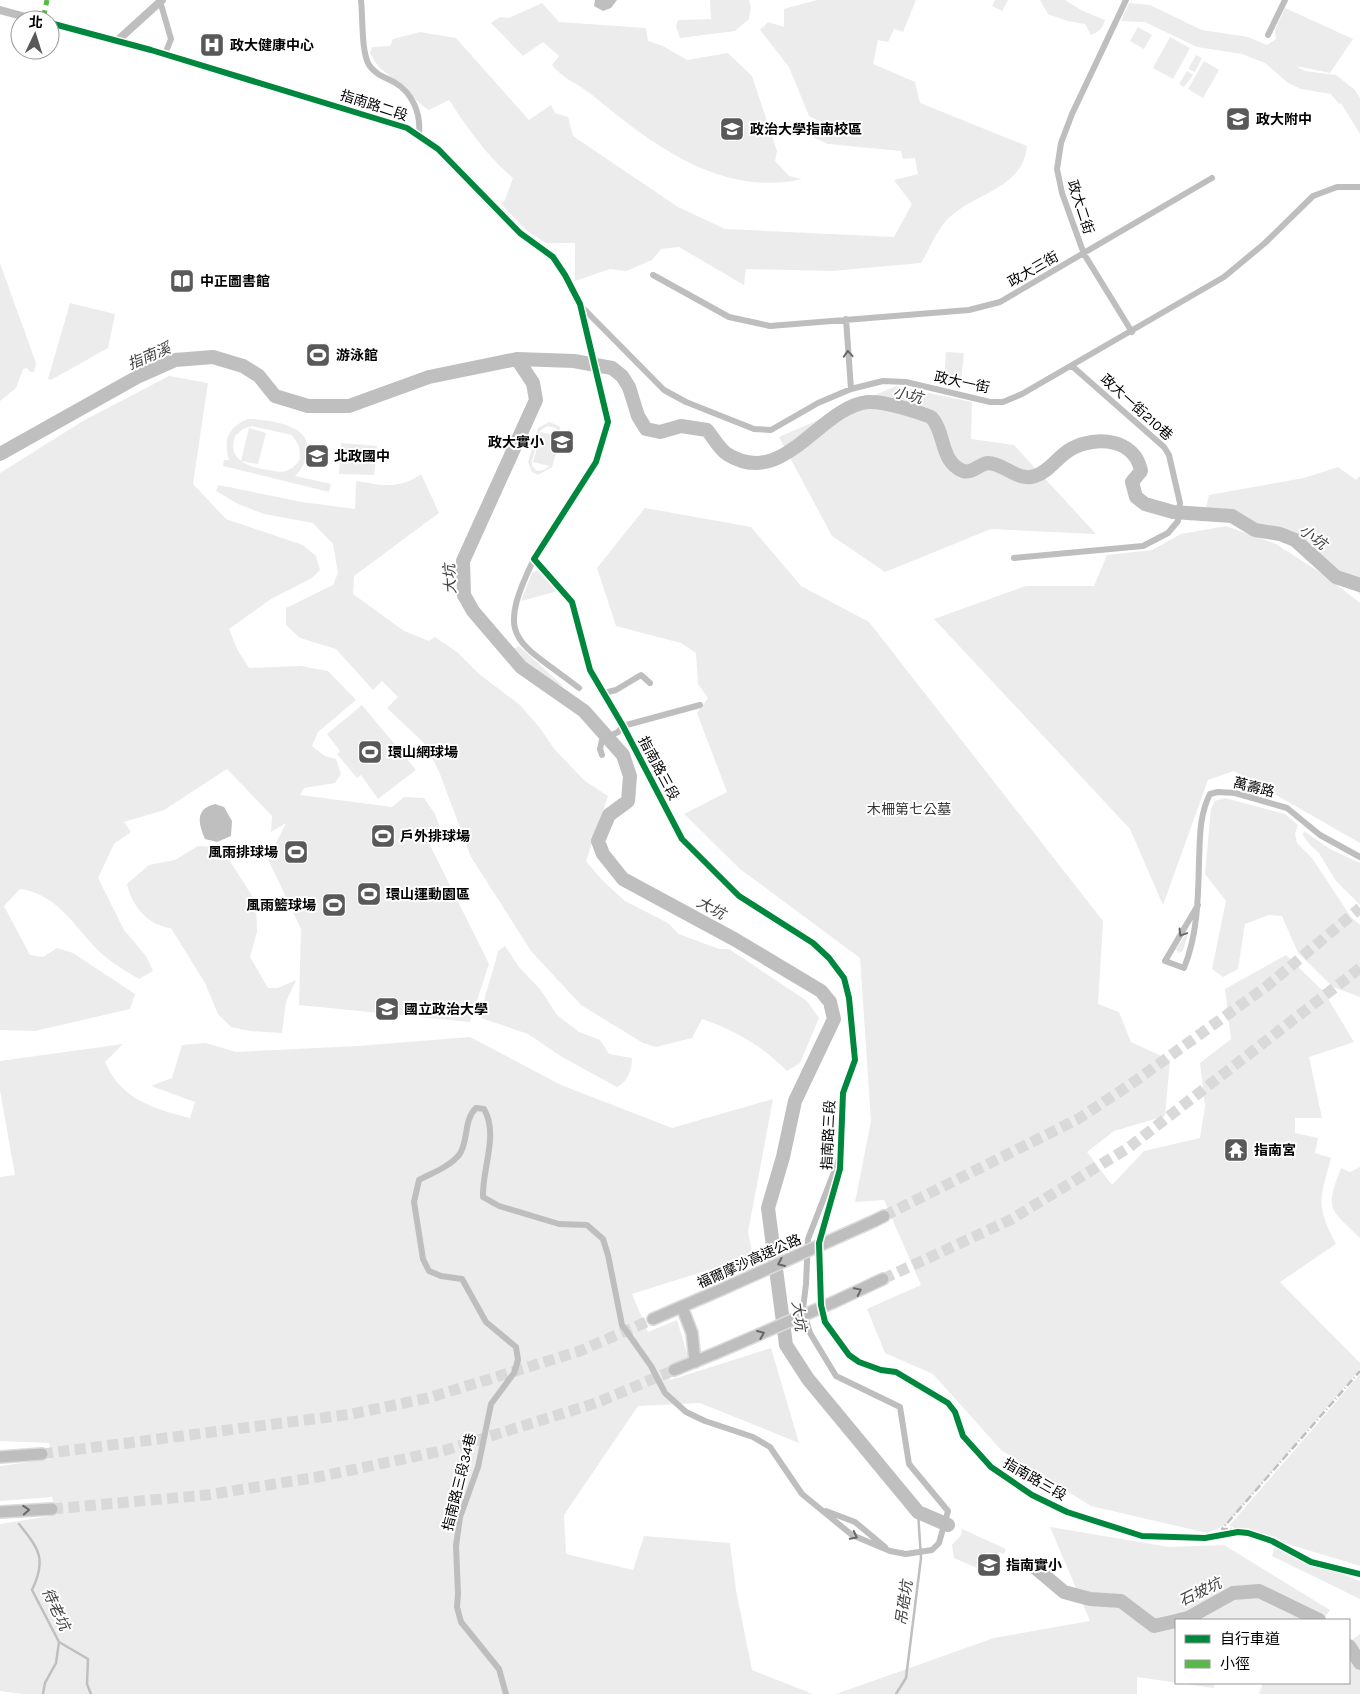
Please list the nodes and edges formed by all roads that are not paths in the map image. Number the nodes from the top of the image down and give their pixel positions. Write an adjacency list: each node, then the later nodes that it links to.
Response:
1 (362, 0): 9 (street)
2 (1126, 0): 12 (street, 政大二街)
3 (1285, 0): 6 (street)
4 (161, 1): 7 (street); 8 (street)
5 (60, 26): 7 (street, 指南路二段)
6 (1268, 35)
7 (118, 40): 8 (street, 指南路二段)
8 (165, 54): 9 (street, 指南路二段)
9 (418, 134): 14 (street, 指南路二段)
10 (1212, 178): 12 (street, 政大三街)
11 (1360, 187): 16 (street, 政大一街)
12 (1084, 254): 15 (street, 政大三街); 16 (street, 政大二街 / 政大二街)
13 (653, 275): 15 (street, 政大三街)
14 (580, 304): 18 (street, 政大一街); 20 (street, 指南路二段)
15 (846, 320): 18 (street, one-way to 15)
16 (1132, 332): 17 (street, 政大一街)
17 (1072, 366): 18 (street, 政大一街); 19 (street, 政大一街210巷)
18 (851, 389)
19 (1014, 558)
20 (534, 559): 22 (street); 23 (street, 指南路三段)
21 (650, 683): 23 (street)
22 (579, 688)
23 (604, 693): 25 (street, 指南路三段)
24 (700, 706): 25 (street)
25 (621, 729): 26 (street); 29 (street, 指南路三段)
26 (602, 755)
27 (1360, 856): 28 (street, 萬壽路)
28 (1198, 905): 28 (street, 萬壽路, one-way to 28)
29 (841, 1154): 41 (street, 指南路三段34巷); 42 (street, 指南路三段)
30 (879, 1219): 32 (highway, 福爾摩沙高速公路, one-way to 32, bridge)
31 (883, 1280): 34 (highway, one-way to 31, bridge)
32 (682, 1307): 33 (highway, 福爾摩沙高速公路); 34 (highway)
33 (653, 1319)
34 (695, 1362): 35 (highway)
35 (674, 1370)
36 (42, 1454): 37 (highway)
37 (0, 1457)
38 (52, 1509): 40 (highway, one-way to 38)
39 (825, 1511): 41 (street, 指南路三段34巷); 41 (street, 指南路三段34巷, one-way to 41); 43 (street, 指南路三段34巷)
40 (0, 1512)
41 (890, 1551)
42 (1360, 1574)
43 (506, 1694)

